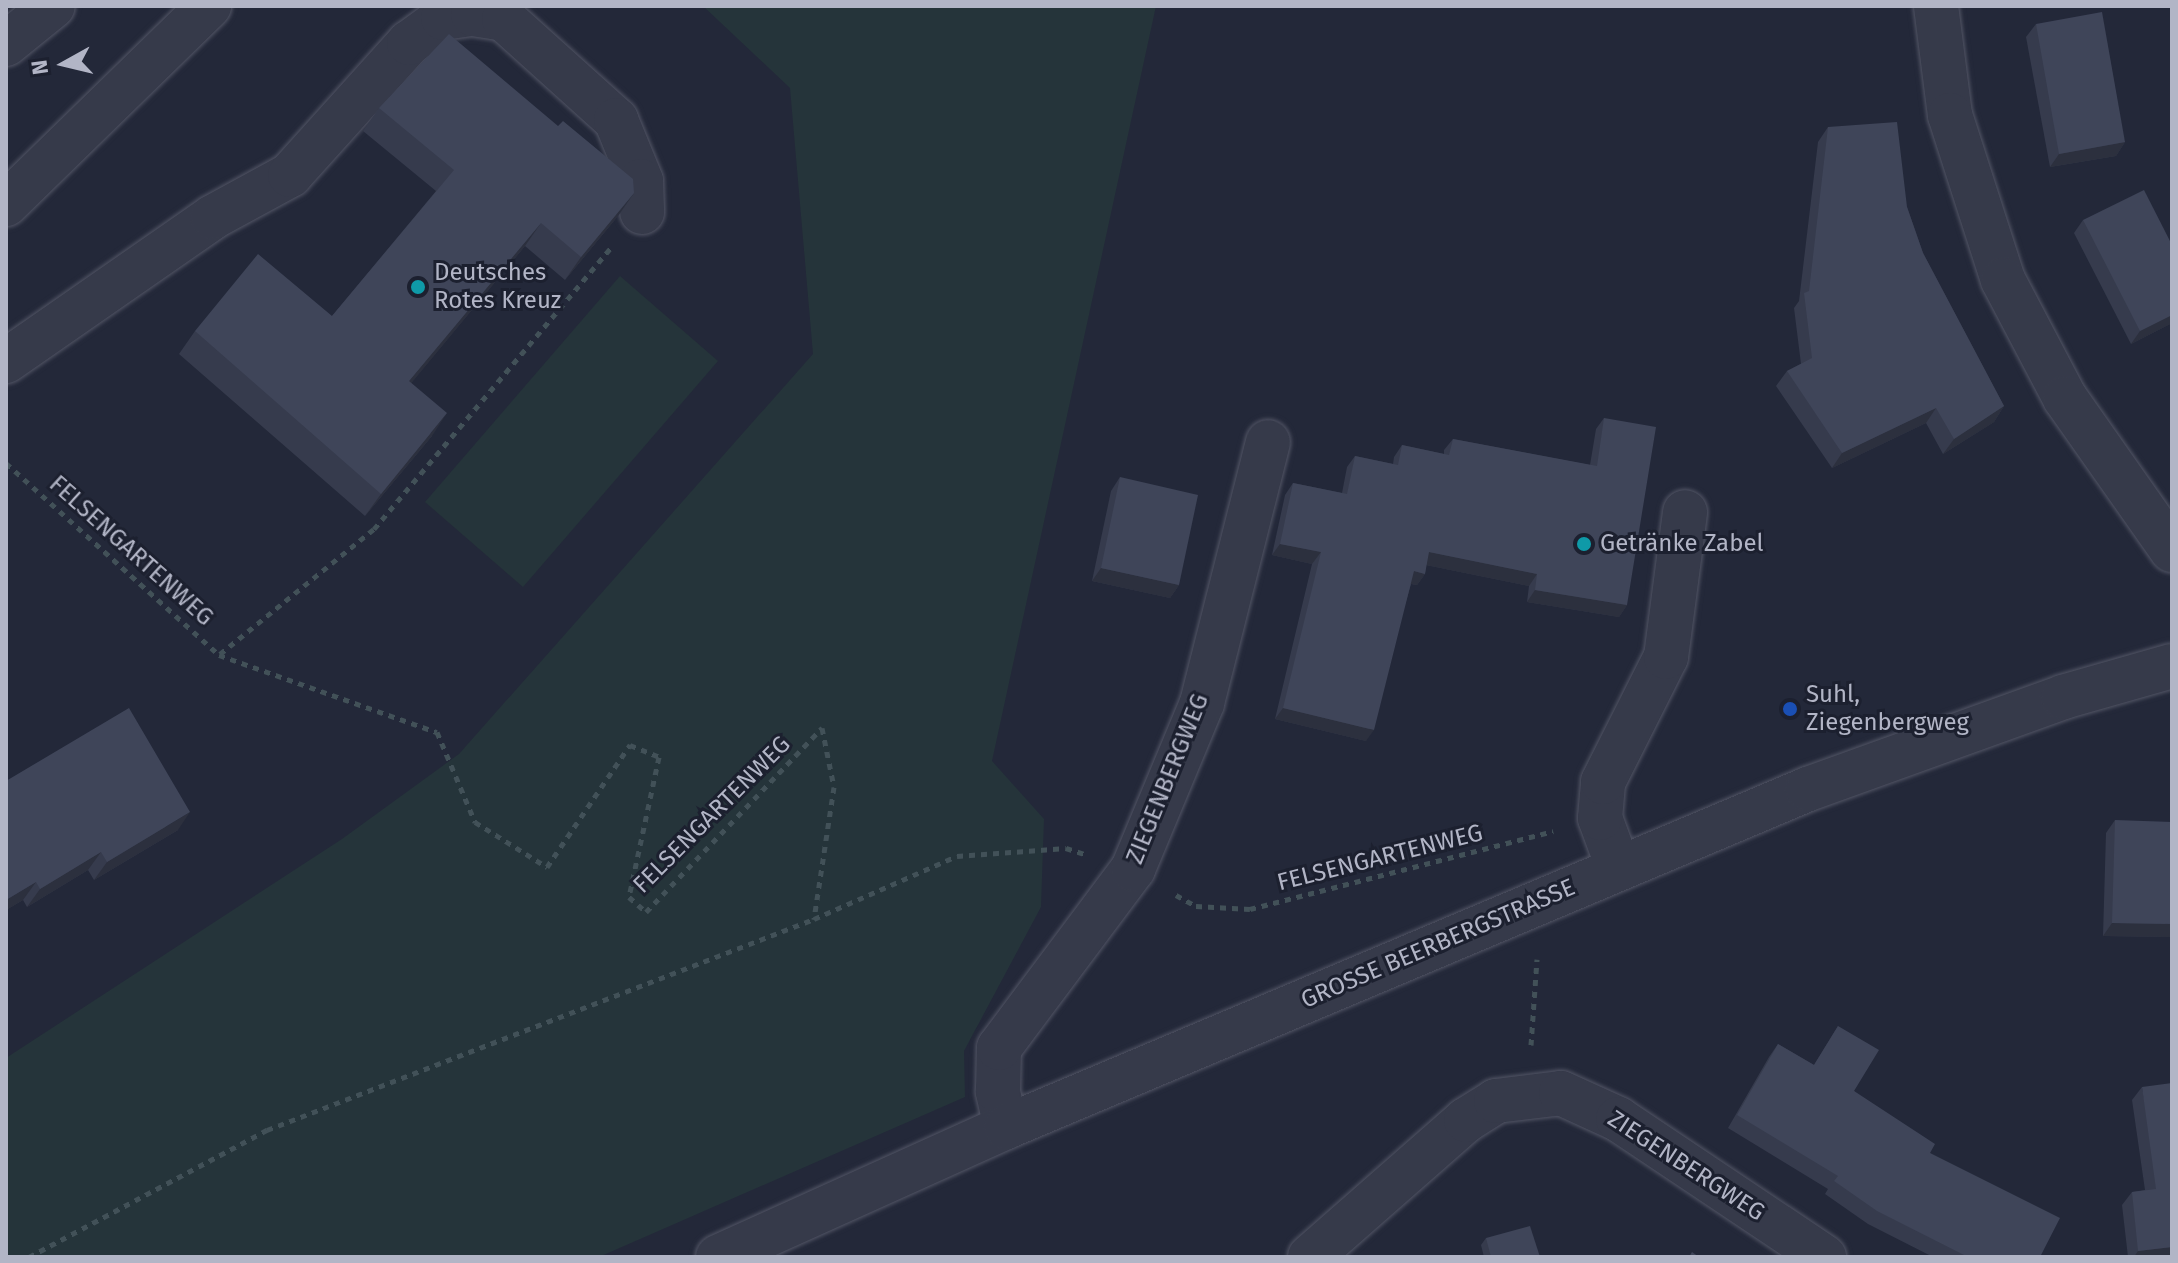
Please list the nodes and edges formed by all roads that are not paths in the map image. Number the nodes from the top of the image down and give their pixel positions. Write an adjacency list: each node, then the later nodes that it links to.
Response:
1 (53, 6): 4 (street)
2 (209, 6): 5 (street)
3 (1936, 6): 10 (street)
4 (6, 44)
5 (6, 204)
6 (642, 212): 7 (street)
7 (6, 361)
8 (1268, 442): 13 (street, ZIEGENBERGWEG)
9 (1685, 512): 12 (street)
10 (2172, 550)
11 (2172, 666): 12 (street, GROSSE BEERBERGSTRASSE)
12 (1618, 867): 13 (street, GROSSE BEERBERGSTRASSE)
13 (1006, 1127): 14 (street, GROSSE BEERBERGSTRASSE)
14 (794, 1241): 15 (street, GROSSE BEERBERGSTRASSE)
15 (718, 1257)
16 (1310, 1257): 17 (street, ZIEGENBERGWEG)
17 (1824, 1257)

